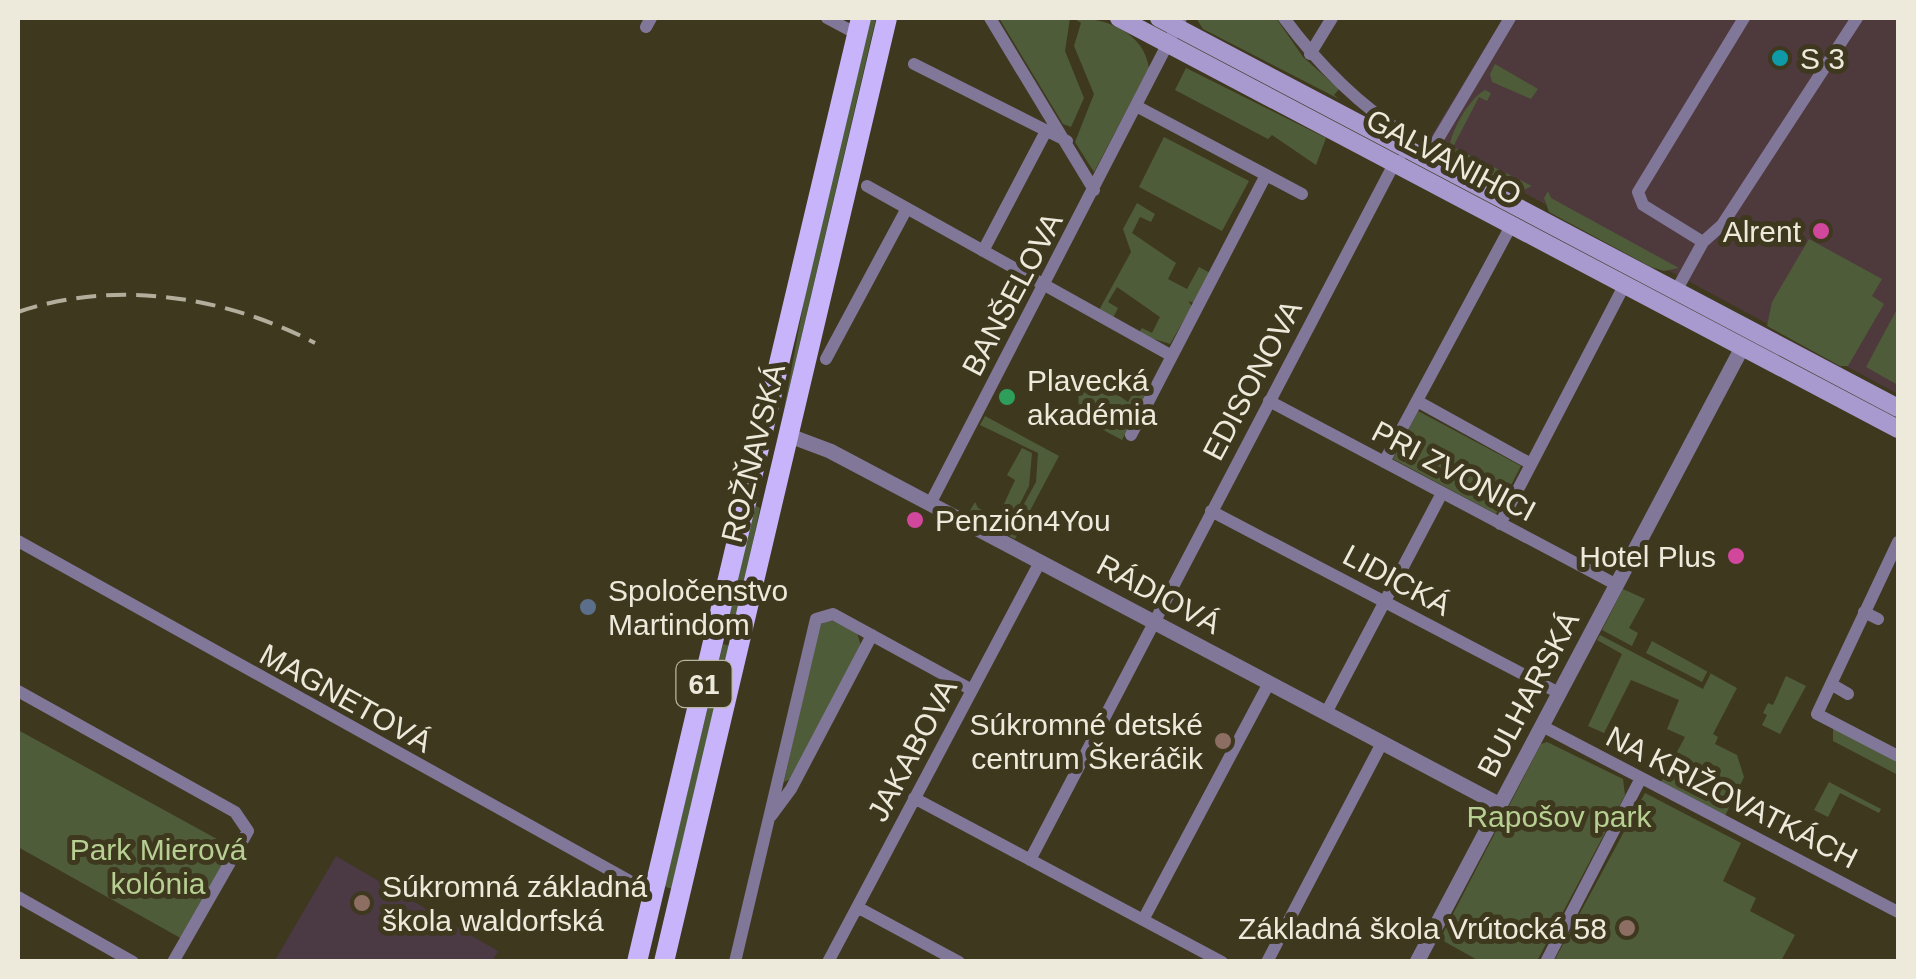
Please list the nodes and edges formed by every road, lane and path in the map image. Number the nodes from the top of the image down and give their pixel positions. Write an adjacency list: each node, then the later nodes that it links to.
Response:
1 (827, 18): 11 (street)
2 (887, 18): 42 (main road, ROŽŇAVSKÁ / 61)
3 (990, 18): 18 (street)
4 (1118, 18): 12 (main road, GALVANIHO)
5 (1159, 18): 12 (main road, GALVANIHO)
6 (1284, 18): 13 (street, GALVANIHO)
7 (1332, 18): 13 (street)
8 (1510, 18): 19 (street)
9 (1744, 18): 27 (street)
10 (1853, 23): 27 (street)
11 (859, 26): 36 (main road, ROŽŇAVSKÁ / 61)
12 (1176, 29): 15 (street, BANŠELOVA); 19 (main road, GALVANIHO); 20 (main road, GALVANIHO)
13 (1310, 54): 17 (street, GALVANIHO)
14 (914, 64): 16 (street)
15 (1138, 106): 21 (street); 23 (street, BANŠELOVA)
16 (1045, 133): 18 (street); 28 (street)
17 (1405, 134)
18 (1067, 140): 23 (street)
19 (1426, 159): 20 (street); 31 (main road, GALVANIHO)
20 (1395, 162): 26 (main road, GALVANIHO); 38 (street, EDISONOVA)
21 (1266, 175): 24 (street); 34 (street)
22 (867, 186): 25 (street)
23 (1094, 190): 30 (street, BANŠELOVA)
24 (1302, 194)
25 (906, 210): 28 (street); 35 (street)
26 (1512, 224): 29 (main road, GALVANIHO); 37 (street)
27 (1703, 242): 31 (street)
28 (983, 252): 30 (street)
29 (1625, 284): 33 (main road, GALVANIHO); 44 (street)
30 (1044, 285): 34 (street); 47 (street, BANŠELOVA)
31 (1676, 291): 32 (main road, GALVANIHO)
32 (1763, 336): 33 (main road); 39 (main road, GALVANIHO)
33 (1743, 346): 40 (main road, GALVANIHO); 54 (street, BULHARSKÁ)
34 (1172, 356): 41 (street)
35 (826, 359)
36 (780, 373): 42 (main road); 45 (main road, ROŽŇAVSKÁ / 61)
37 (1417, 401): 43 (street); 44 (street)
38 (1269, 402): 43 (street, PRI ZVONICI); 49 (street, EDISONOVA)
39 (1898, 408)
40 (1898, 428)
41 (1131, 435)
42 (790, 436): 45 (main road); 47 (street, RÁDIOVÁ); 48 (main road, ROŽŇAVSKÁ / 61)
43 (1384, 462): 46 (street, PRI ZVONICI)
44 (1532, 464): 50 (street)
45 (754, 474): 48 (main road); 59 (main road, ROŽŇAVSKÁ / 61)
46 (1442, 492): 50 (street, PRI ZVONICI); 55 (street)
47 (930, 504): 53 (street, RÁDIOVÁ)
48 (770, 508): 61 (main road, ROŽŇAVSKÁ / 61)
49 (1211, 511): 55 (street, LIDICKÁ); 58 (street, EDISONOVA)
50 (1500, 524): 54 (street, PRI ZVONICI)
51 (18, 540): 77 (street, MAGNETOVÁ)
52 (1898, 542): 56 (street)
53 (1040, 562): 58 (street, RÁDIOVÁ); 64 (street, JAKABOVA)
54 (1616, 585): 66 (street, BULHARSKÁ)
55 (1384, 602): 66 (street, LIDICKÁ); 68 (street)
56 (1864, 612): 57 (street); 63 (street)
57 (1878, 619)
58 (1154, 622): 62 (street, RÁDIOVÁ); 76 (street, EDISONOVA)
59 (717, 631): 61 (street); 77 (main road, ROŽŇAVSKÁ / 61)
60 (872, 635): 64 (street); 75 (street); 75 (street)
61 (739, 639): 79 (main road, ROŽŇAVSKÁ / 61)
62 (1269, 683): 68 (street, RÁDIOVÁ); 82 (street)
63 (1831, 684): 67 (street); 71 (street)
64 (972, 690): 73 (street, JAKABOVA)
65 (18, 692): 85 (street)
66 (1559, 694): 69 (street, BULHARSKÁ)
67 (1848, 694)
68 (1326, 713): 70 (street, RÁDIOVÁ)
69 (1542, 726): 72 (street, NA KRIŽOVATKÁCH); 74 (street, BULHARSKÁ)
70 (1382, 743): 74 (street, RÁDIOVÁ); 92 (street)
71 (1898, 756)
72 (1641, 778): 81 (street, NA KRIŽOVATKÁCH); 94 (street)
73 (914, 798): 76 (street); 80 (street, JAKABOVA)
74 (1500, 805): 93 (street, BULHARSKÁ)
75 (768, 820): 88 (street)
76 (1030, 860): 82 (street)
77 (654, 894): 79 (main road); 86 (main road, ROŽŇAVSKÁ / 61)
78 (18, 897): 84 (street)
79 (678, 902): 87 (main road, ROŽŇAVSKÁ / 61)
80 (857, 907): 89 (street, JAKABOVA); 90 (street)
81 (1898, 912)
82 (1144, 920): 83 (street)
83 (1198, 956): 91 (street)
84 (133, 962)
85 (173, 962)
86 (638, 962)
87 (664, 962)
88 (735, 962)
89 (828, 962)
90 (959, 962)
91 (1222, 962)
92 (1267, 962)
93 (1418, 962)
94 (1546, 962)

